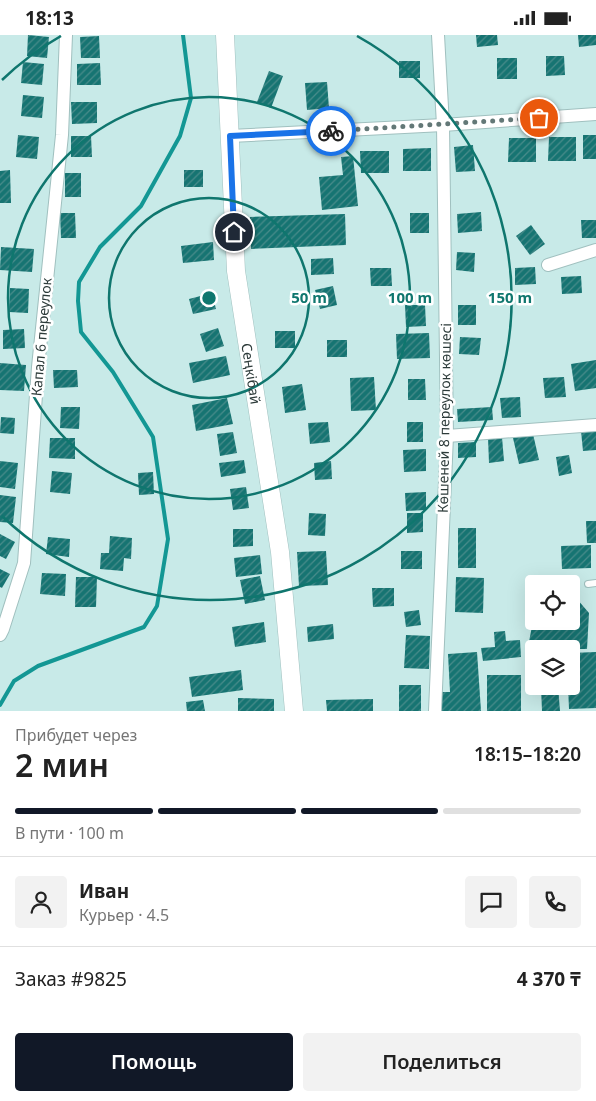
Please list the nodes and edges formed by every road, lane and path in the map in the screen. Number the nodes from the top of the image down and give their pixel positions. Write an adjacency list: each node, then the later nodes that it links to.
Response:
1 (66, 35): 13 (street, Капал 6 переулок)
2 (225, 35): 6 (street, Сеңкібай)
3 (438, 35): 5 (street, Көшеней 8 переулок көшесі)
4 (596, 114): 5 (street)
5 (443, 125): 6 (street); 10 (street, Көшеней 8 переулок көшесі)
6 (230, 136): 14 (street, Сеңкібай)
7 (596, 249): 8 (street)
8 (548, 265)
9 (596, 425): 10 (street)
10 (447, 436): 15 (street, Көшеней 8 переулок көшесі)
11 (596, 583): 12 (lane)
12 (588, 584)
13 (0, 635)
14 (294, 711)
15 (435, 711)

